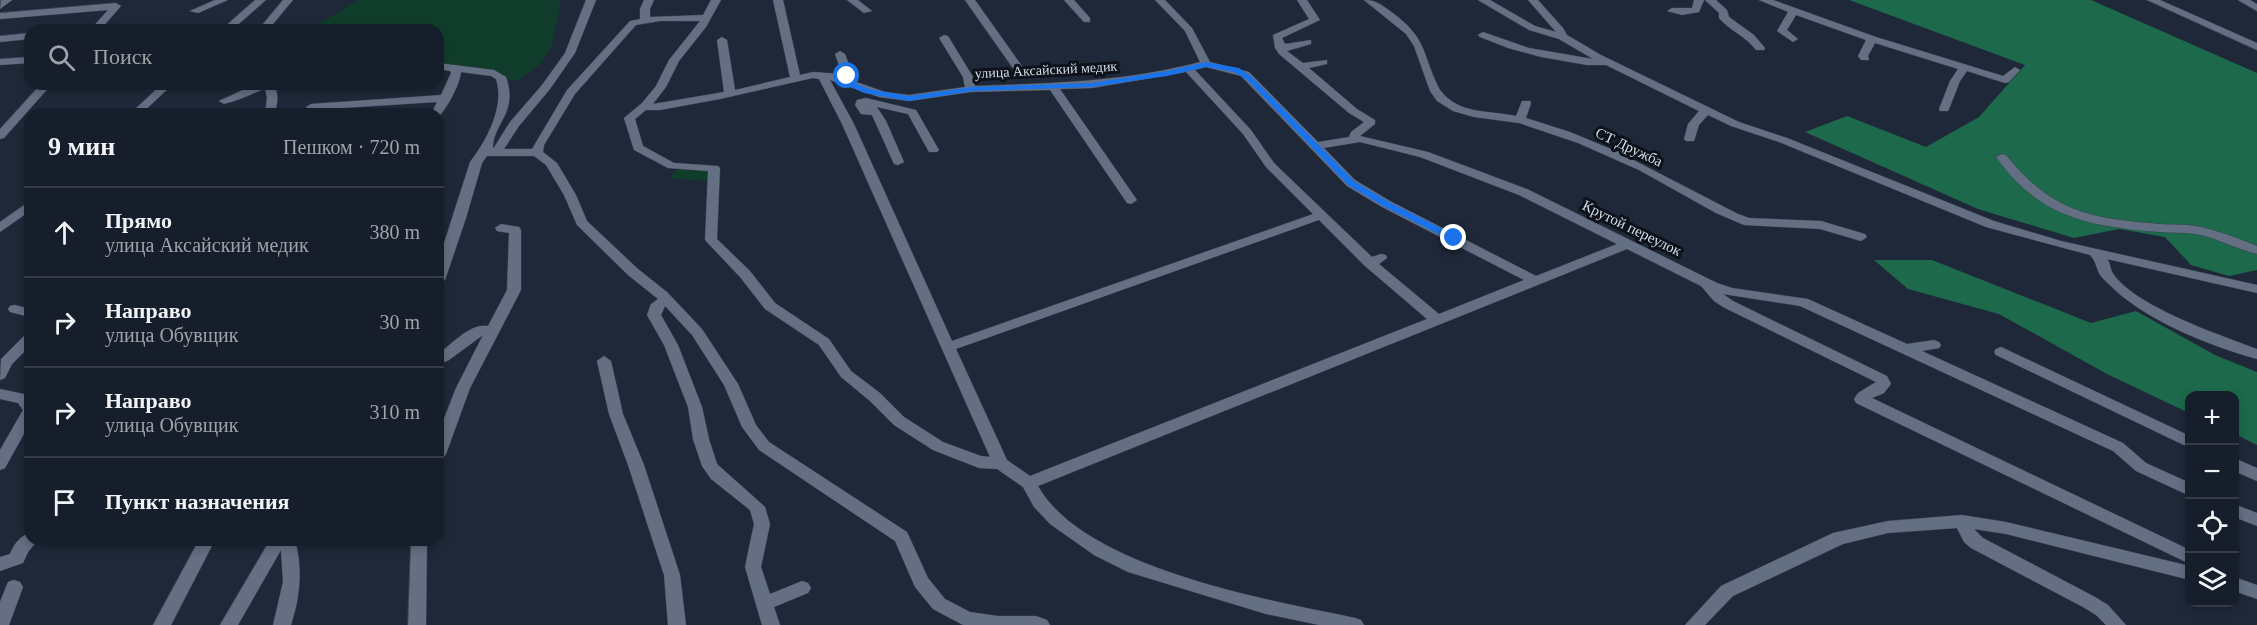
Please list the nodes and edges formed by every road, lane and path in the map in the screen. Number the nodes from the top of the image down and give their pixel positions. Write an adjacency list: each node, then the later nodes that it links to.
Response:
1 (7, 0): 21 (street)
2 (223, 0): 25 (street)
3 (261, 0): 32 (street)
4 (288, 0): 33 (street)
5 (591, 0): 92 (street)
6 (649, 0): 29 (street)
7 (778, 0): 63 (street)
8 (852, 0): 26 (street)
9 (970, 0): 58 (street)
10 (1070, 0): 30 (street)
11 (1160, 0): 51 (street)
12 (1302, 0): 44 (street)
13 (1369, 0): 85 (street, СТ Дружба)
14 (1483, 0): 36 (street)
15 (1533, 0): 36 (street)
16 (1699, 0): 27 (street)
17 (1710, 0): 45 (street)
18 (1764, 0): 24 (street)
19 (2152, 0): 43 (street)
20 (2243, 0): 22 (street)
21 (0, 6)
22 (2257, 8)
23 (711, 9): 29 (street); 77 (street)
24 (1794, 10): 39 (street); 40 (street)
25 (195, 11)
26 (867, 11)
27 (1672, 11)
28 (0, 16): 31 (street)
29 (645, 19): 90 (street)
30 (1087, 20)
31 (100, 24)
32 (233, 24)
33 (268, 24)
34 (1483, 35): 53 (street)
35 (24, 37): 38 (street)
36 (1563, 37): 53 (street)
37 (944, 38): 66 (street)
38 (0, 39)
39 (1794, 39)
40 (1872, 39): 47 (street); 57 (street)
41 (722, 40): 71 (street)
42 (1306, 42): 44 (street)
43 (2257, 47)
44 (1280, 48): 56 (street)
45 (1760, 48)
46 (840, 54): 64 (street)
47 (1865, 58)
48 (24, 60): 49 (street)
49 (0, 62)
50 (1323, 62): 56 (street)
51 (1206, 64): 59 (street, улица Аксайский медик); 60 (street)
52 (1245, 64): 60 (street)
53 (1610, 64): 84 (street)
54 (444, 66): 55 (street)
55 (453, 67): 73 (street); 92 (street)
56 (1300, 67): 87 (street)
57 (1964, 68): 61 (street); 83 (street)
58 (1019, 69)
59 (1188, 69): 65 (street, улица Аксайский медик); 97 (street)
60 (1231, 69): 89 (street)
61 (2015, 70)
62 (822, 75): 63 (street, улица Аксайский медик); 64 (street, улица Аксайский медик); 117 (street)
63 (796, 79): 71 (street, улица Аксайский медик)
64 (838, 79): 72 (street, улица Аксайский медик)
65 (1054, 87): 66 (street, улица Аксайский медик); 95 (street)
66 (972, 89): 72 (street, улица Аксайский медик)
67 (42, 90): 78 (street)
68 (161, 90): 79 (street)
69 (254, 90): 74 (street)
70 (270, 90): 80 (street)
71 (730, 94): 77 (street, улица Аксайский медик)
72 (869, 97): 91 (street); 94 (street)
73 (445, 98): 76 (street); 81 (street)
74 (224, 101)
75 (1526, 103): 85 (street)
76 (311, 107)
77 (642, 107): 130 (street)
78 (25, 108)
79 (142, 108)
80 (271, 108)
81 (439, 108)
82 (24, 109): 86 (street)
83 (1944, 109)
84 (1705, 111): 88 (street); 103 (street)
85 (1520, 120): 100 (street, СТ Дружба)
86 (0, 136)
87 (1353, 139): 89 (street, Крутой переулок); 101 (street, Крутой переулок)
88 (1690, 139)
89 (1316, 146): 105 (street)
90 (535, 150): 92 (street); 108 (street)
91 (933, 150)
92 (490, 153): 104 (street)
93 (2002, 157): 102 (street)
94 (898, 162)
95 (1131, 200)
96 (24, 210): 98 (street)
97 (1321, 215): 113 (street); 117 (street)
98 (0, 228)
99 (501, 228): 114 (street)
100 (1861, 237)
101 (1627, 244): 105 (street); 106 (street, Крутой переулок)
102 (2257, 249)
103 (2094, 252): 107 (street); 120 (street)
104 (444, 263)
105 (1536, 281): 113 (street)
106 (1705, 283): 109 (street, Крутой переулок); 143 (street)
107 (2257, 289)
108 (665, 300): 150 (street); 158 (street)
109 (1803, 302): 110 (street); 118 (street, Крутой переулок)
110 (1829, 305)
111 (15, 309): 112 (street)
112 (24, 311)
113 (1437, 321): 133 (street)
114 (489, 328): 121 (street); 127 (street)
115 (24, 344): 123 (street)
116 (1934, 345): 118 (street)
117 (949, 347): 130 (street)
118 (1905, 349): 134 (street, Крутой переулок)
119 (2001, 352): 128 (street)
120 (2257, 354)
121 (444, 356)
122 (604, 361): 156 (street)
123 (0, 375)
124 (0, 394): 125 (street)
125 (24, 401)
126 (24, 421): 129 (street)
127 (444, 438)
128 (2185, 441)
129 (0, 464)
130 (1001, 464): 133 (street)
131 (2239, 466): 132 (street)
132 (2257, 474)
133 (1029, 483): 159 (street)
134 (2185, 488)
135 (2239, 512): 136 (street)
136 (2257, 520)
137 (1962, 522): 145 (street); 160 (street); 161 (street)
138 (24, 545): 144 (street)
139 (204, 546): 152 (street)
140 (275, 546): 153 (street)
141 (288, 546): 154 (street)
142 (419, 546): 155 (street)
143 (2185, 556)
144 (0, 564)
145 (2185, 572)
146 (2239, 585): 149 (street)
147 (14, 587): 151 (street)
148 (802, 588): 150 (street)
149 (2257, 592)
150 (765, 603): 157 (street)
151 (0, 625)
152 (162, 625)
153 (229, 625)
154 (282, 625)
155 (417, 625)
156 (677, 625)
157 (771, 625)
158 (1041, 625)
159 (1355, 625)
160 (1694, 625)
161 (2117, 625)

